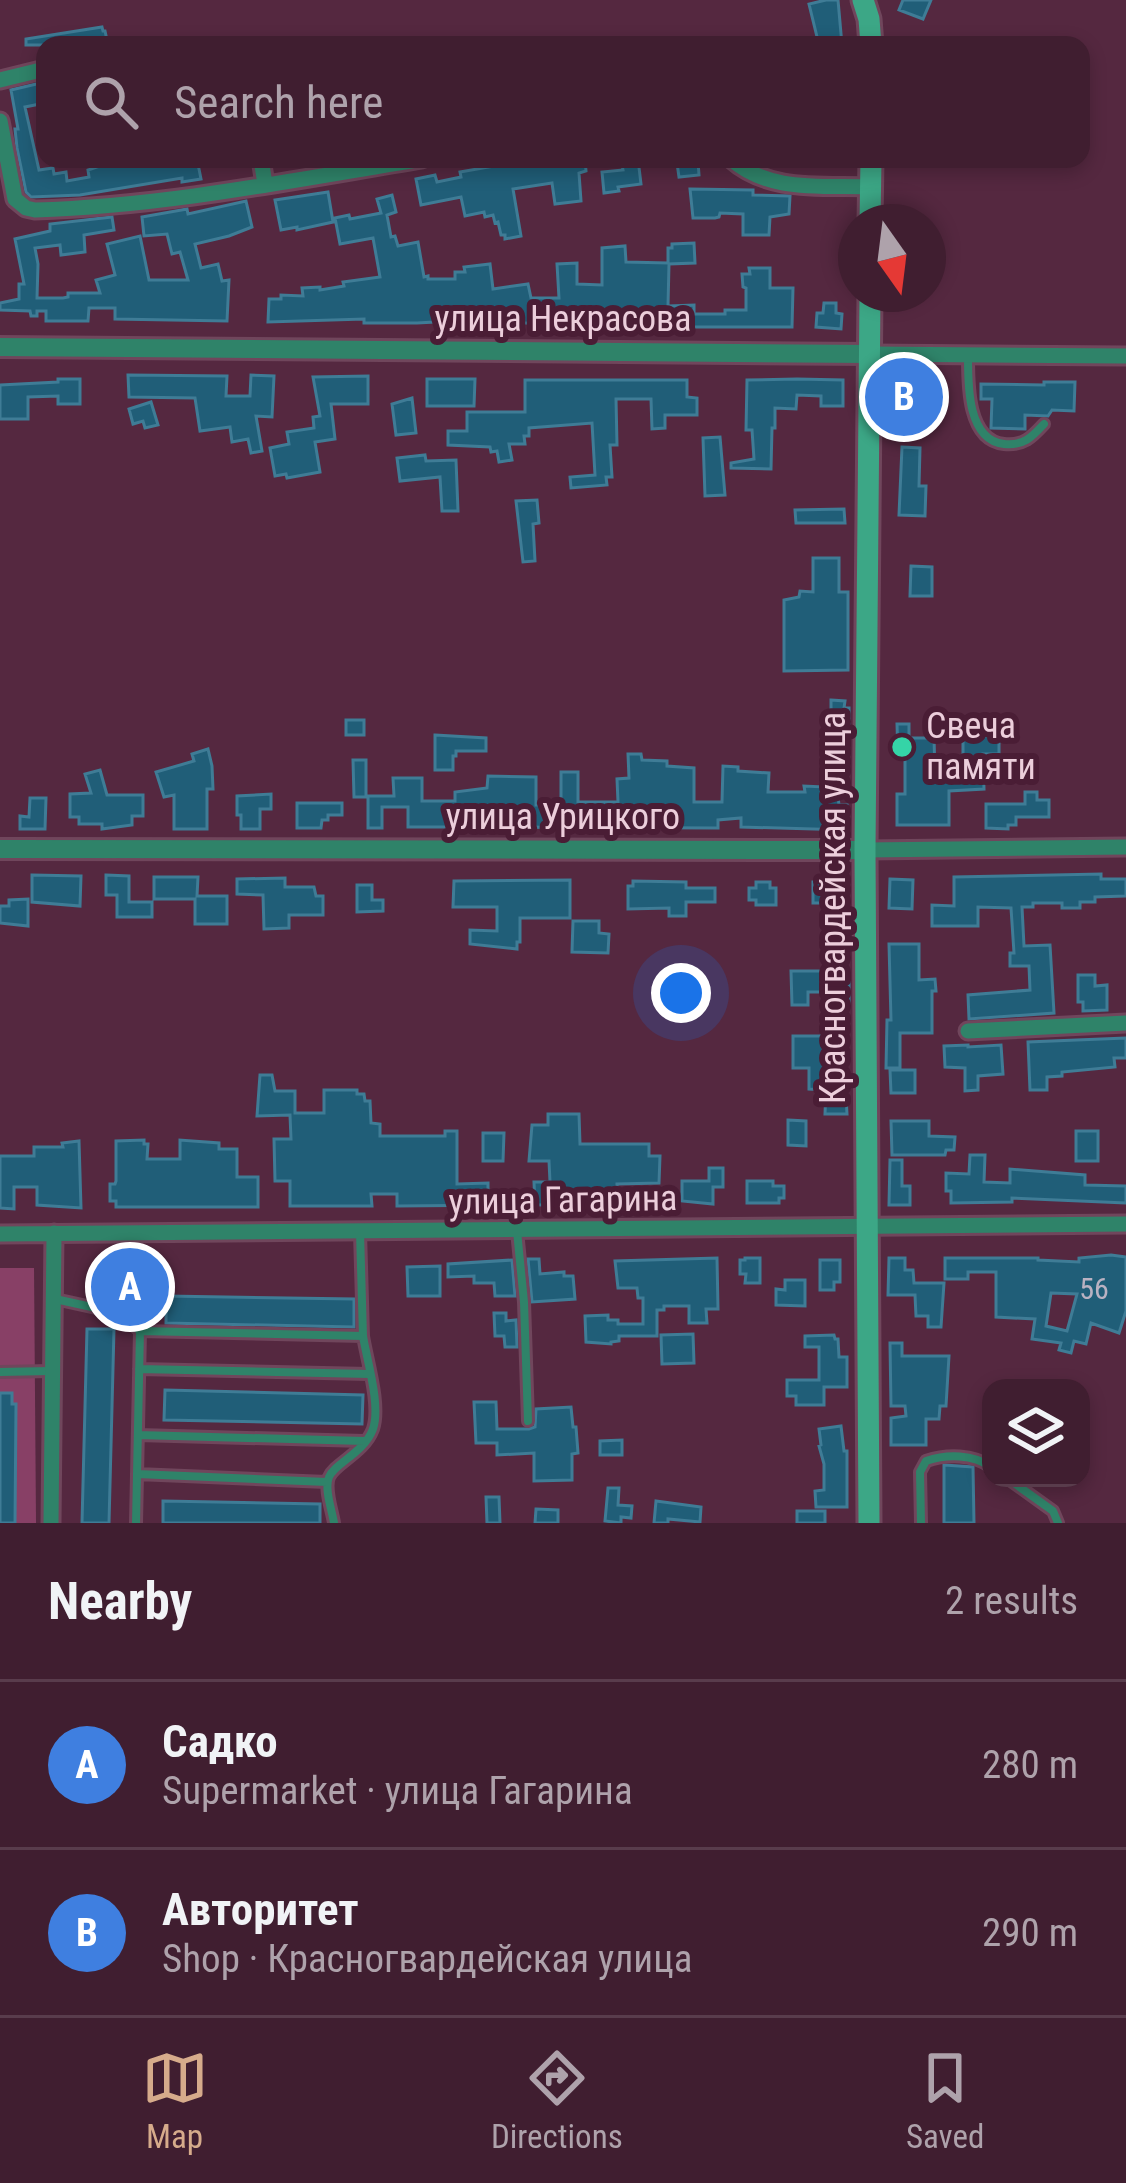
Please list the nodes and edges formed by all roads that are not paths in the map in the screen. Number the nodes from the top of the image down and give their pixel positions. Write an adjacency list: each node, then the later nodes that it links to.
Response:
1 (863, 0): 2 (main road)
2 (870, 36)
3 (36, 71): 4 (street)
4 (0, 80)
5 (0, 121): 10 (street)
6 (262, 168): 10 (street)
7 (365, 168): 10 (street)
8 (742, 168): 11 (street)
9 (871, 168): 11 (main road)
10 (265, 184)
11 (871, 187): 12 (main road)
12 (871, 204)
13 (870, 312): 15 (main road, Красногвардейская улица)
14 (0, 347): 15 (street, улица Некрасова)
15 (870, 354): 16 (street, улица Некрасова); 21 (main road, Красногвардейская улица)
16 (968, 355): 17 (street, улица Некрасова); 18 (lane)
17 (1126, 356)
18 (1044, 424)
19 (1126, 847): 21 (street, улица Урицкого)
20 (0, 849): 21 (street, улица Урицкого)
21 (865, 850): 25 (main road, Красногвардейская улица)
22 (1126, 1023): 23 (street)
23 (968, 1031)
24 (1126, 1224): 25 (street, улица Гагарина)
25 (865, 1225): 26 (street, улица Гагарина); 47 (main road, Красногвардейская улица)
26 (517, 1231): 27 (street, улица Гагарина); 37 (lane)
27 (360, 1232): 28 (street, улица Гагарина); 32 (lane)
28 (54, 1233): 29 (street, улица Гагарина); 30 (street)
29 (0, 1234)
30 (53, 1299): 31 (lane); 34 (street)
31 (140, 1331): 32 (lane); 33 (lane)
32 (362, 1336): 36 (lane)
33 (140, 1369): 36 (lane); 38 (lane)
34 (52, 1371): 35 (lane); 44 (street)
35 (0, 1372)
36 (368, 1374): 39 (lane)
37 (528, 1421)
38 (138, 1435): 39 (lane); 41 (lane)
39 (366, 1441): 42 (lane)
40 (982, 1461): 48 (lane)
41 (137, 1474): 42 (lane); 45 (lane)
42 (328, 1482): 46 (lane)
43 (1019, 1487): 49 (lane)
44 (51, 1523)
45 (136, 1523)
46 (334, 1523)
47 (869, 1523)
48 (921, 1523)
49 (1058, 1523)

